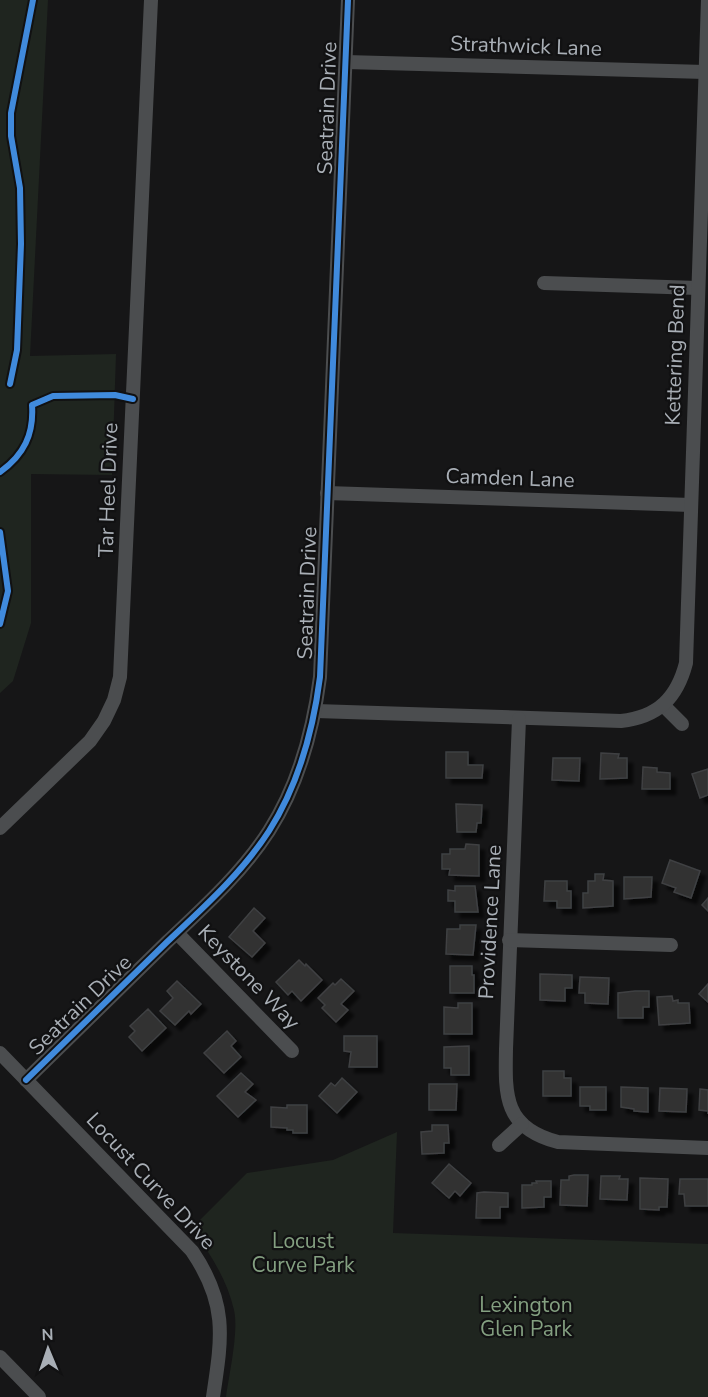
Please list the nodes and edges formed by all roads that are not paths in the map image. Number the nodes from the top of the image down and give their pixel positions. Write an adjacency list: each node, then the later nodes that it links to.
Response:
1 (151, 0): 14 (street, Tar Heel Drive)
2 (348, 0): 4 (street, Seatrain Drive)
3 (708, 0): 5 (street, Kettering Bend)
4 (346, 62): 5 (street, Strathwick Lane); 8 (street, Seatrain Drive)
5 (705, 72): 7 (street, Kettering Bend)
6 (544, 284): 7 (street)
7 (698, 288): 9 (street, Kettering Bend)
8 (327, 493): 9 (street, Camden Lane); 11 (street, Seatrain Drive)
9 (691, 506): 10 (street, Kettering Bend)
10 (663, 705): 12 (street, Kettering Bend); 13 (street)
11 (316, 711): 12 (street, Kettering Bend); 15 (street, Seatrain Drive)
12 (519, 718): 16 (street, Providence Lane)
13 (682, 724)
14 (0, 828)
15 (177, 933): 18 (street, Keystone Way); 20 (street, Seatrain Drive)
16 (509, 940): 17 (street); 21 (street, Providence Lane)
17 (671, 945)
18 (292, 1051)
19 (0, 1053): 20 (street, Locust Curve Drive)
20 (26, 1080): 26 (street, Locust Curve Drive)
21 (522, 1124): 22 (street); 23 (street)
22 (499, 1145)
23 (708, 1148)
24 (0, 1357): 25 (street)
25 (39, 1397)
26 (213, 1397)

